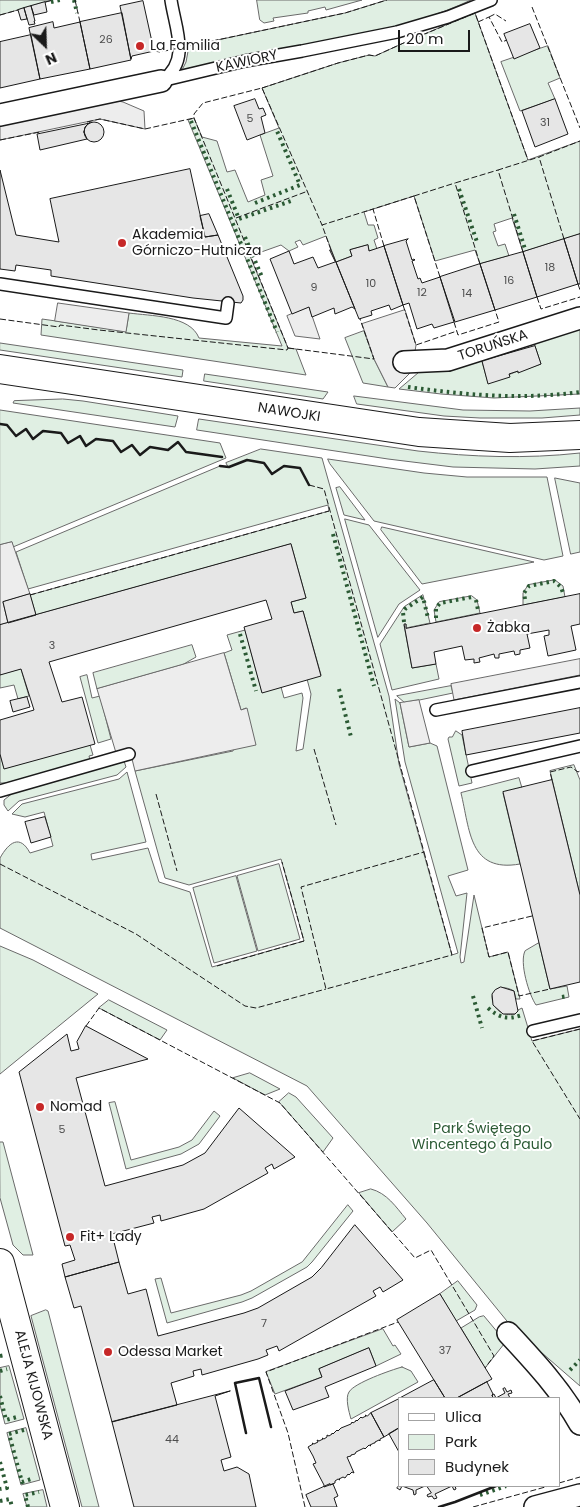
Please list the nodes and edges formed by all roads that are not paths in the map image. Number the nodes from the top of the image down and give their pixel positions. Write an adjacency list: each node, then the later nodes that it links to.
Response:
1 (171, 0): 3 (lane)
2 (491, 0): 3 (lane, KAWIORY)
3 (161, 81): 4 (street, KAWIORY)
4 (0, 115)
5 (0, 284): 6 (lane)
6 (228, 303)
7 (580, 318): 8 (street, TORUŃSKA)
8 (404, 362)
9 (0, 369): 10 (main road, NAWOJKI)
10 (580, 435)
11 (580, 682): 12 (lane)
12 (436, 710)
13 (580, 746): 15 (lane)
14 (129, 754): 16 (lane)
15 (472, 771)
16 (0, 792)
17 (580, 1020): 18 (lane)
18 (533, 1031)
19 (0, 1263): 20 (main road, ALEJA KIJOWSKA)
20 (6, 1306): 24 (main road, ALEJA KIJOWSKA)
21 (508, 1333): 22 (street)
22 (580, 1424)
23 (580, 1495): 25 (street)
24 (65, 1507)
25 (535, 1507)

